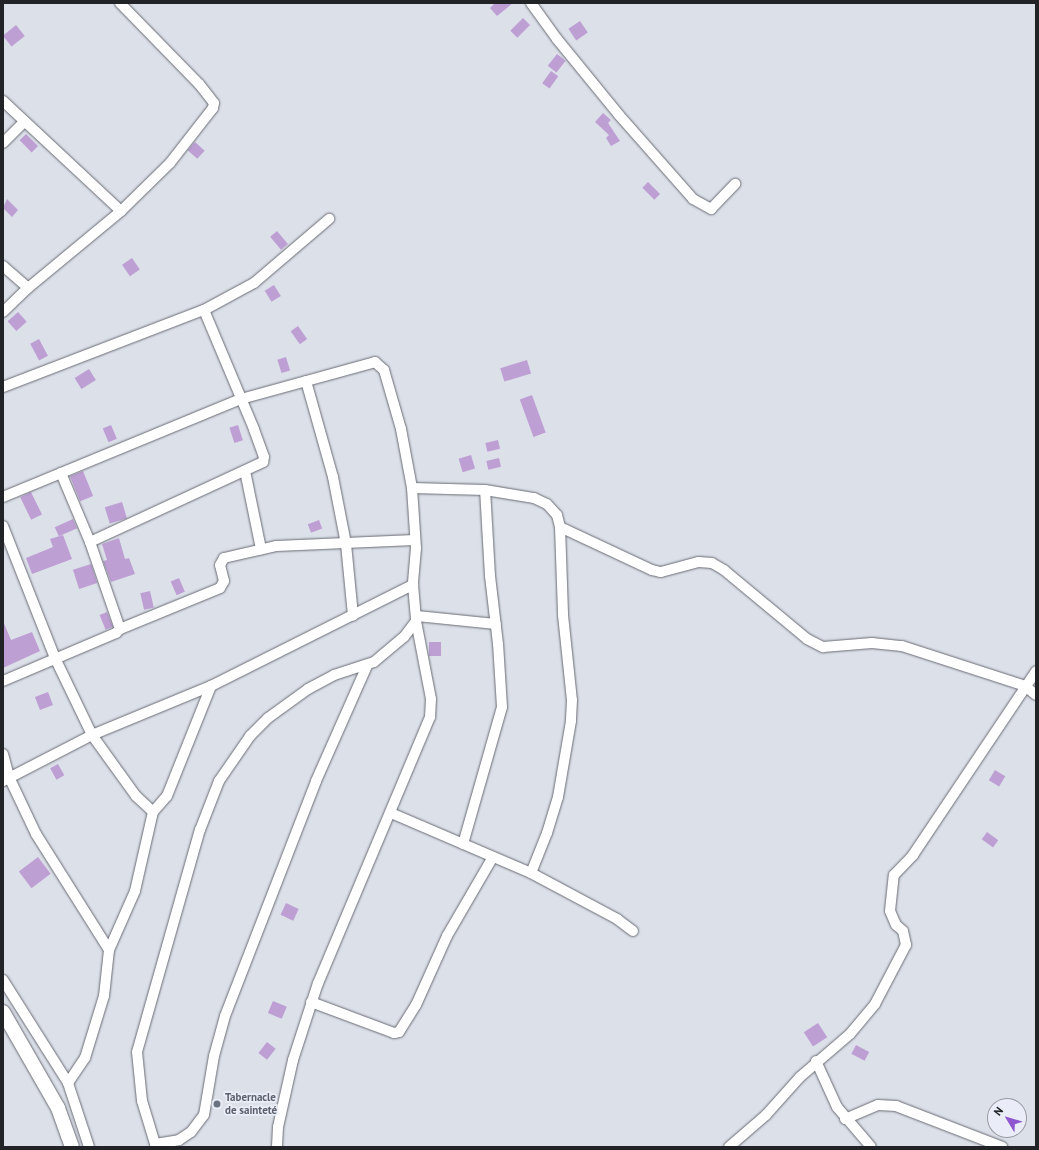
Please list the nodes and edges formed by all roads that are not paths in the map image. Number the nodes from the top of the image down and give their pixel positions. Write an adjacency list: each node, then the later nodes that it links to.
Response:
1 (120, 3): 7 (street)
2 (531, 3): 6 (street)
3 (3, 101): 4 (street)
4 (24, 122): 5 (street); 7 (street)
5 (3, 143)
6 (735, 184)
7 (121, 211): 10 (street)
8 (329, 219): 11 (street)
9 (3, 266): 10 (street)
10 (28, 288): 12 (street)
11 (204, 310): 14 (street); 15 (street)
12 (3, 312)
13 (306, 381): 15 (street); 18 (street); 25 (street)
14 (3, 387)
15 (242, 399): 16 (street); 17 (street)
16 (245, 471): 24 (street); 26 (street)
17 (61, 473): 20 (street); 24 (street)
18 (412, 488): 19 (street); 23 (street)
19 (485, 490): 22 (street); 30 (street)
20 (3, 497)
21 (3, 526): 32 (street)
22 (560, 527): 37 (street); 46 (street)
23 (416, 540): 25 (street); 27 (street)
24 (90, 542): 31 (street)
25 (346, 544): 26 (street); 28 (street)
26 (262, 549): 31 (street)
27 (413, 585): 28 (street); 29 (street)
28 (353, 616): 36 (street)
29 (416, 618): 30 (street); 33 (street); 43 (street)
30 (496, 624): 44 (street)
31 (120, 629): 32 (street)
32 (55, 658): 35 (street); 39 (street)
33 (367, 666): 55 (street); 55 (street)
34 (1036, 671): 37 (street)
35 (3, 681)
36 (211, 686): 39 (street); 42 (street)
37 (1025, 686): 38 (street); 52 (street)
38 (1036, 695)
39 (92, 735): 41 (street); 42 (street)
40 (3, 754): 41 (street)
41 (6, 779): 48 (street)
42 (153, 812): 48 (street)
43 (391, 813): 44 (street); 50 (street)
44 (463, 844): 45 (street)
45 (493, 857): 46 (street); 50 (street)
46 (530, 873): 47 (street)
47 (633, 931)
48 (109, 950): 53 (street)
49 (3, 980): 53 (street)
50 (311, 1002): 58 (street)
51 (3, 1012): 56 (main road)
52 (816, 1061): 54 (street); 59 (street)
53 (68, 1083): 57 (street)
54 (845, 1119): 60 (street); 61 (street)
55 (155, 1146)
56 (72, 1147)
57 (89, 1147)
58 (277, 1147)
59 (729, 1147)
60 (871, 1147)
61 (1002, 1147)

